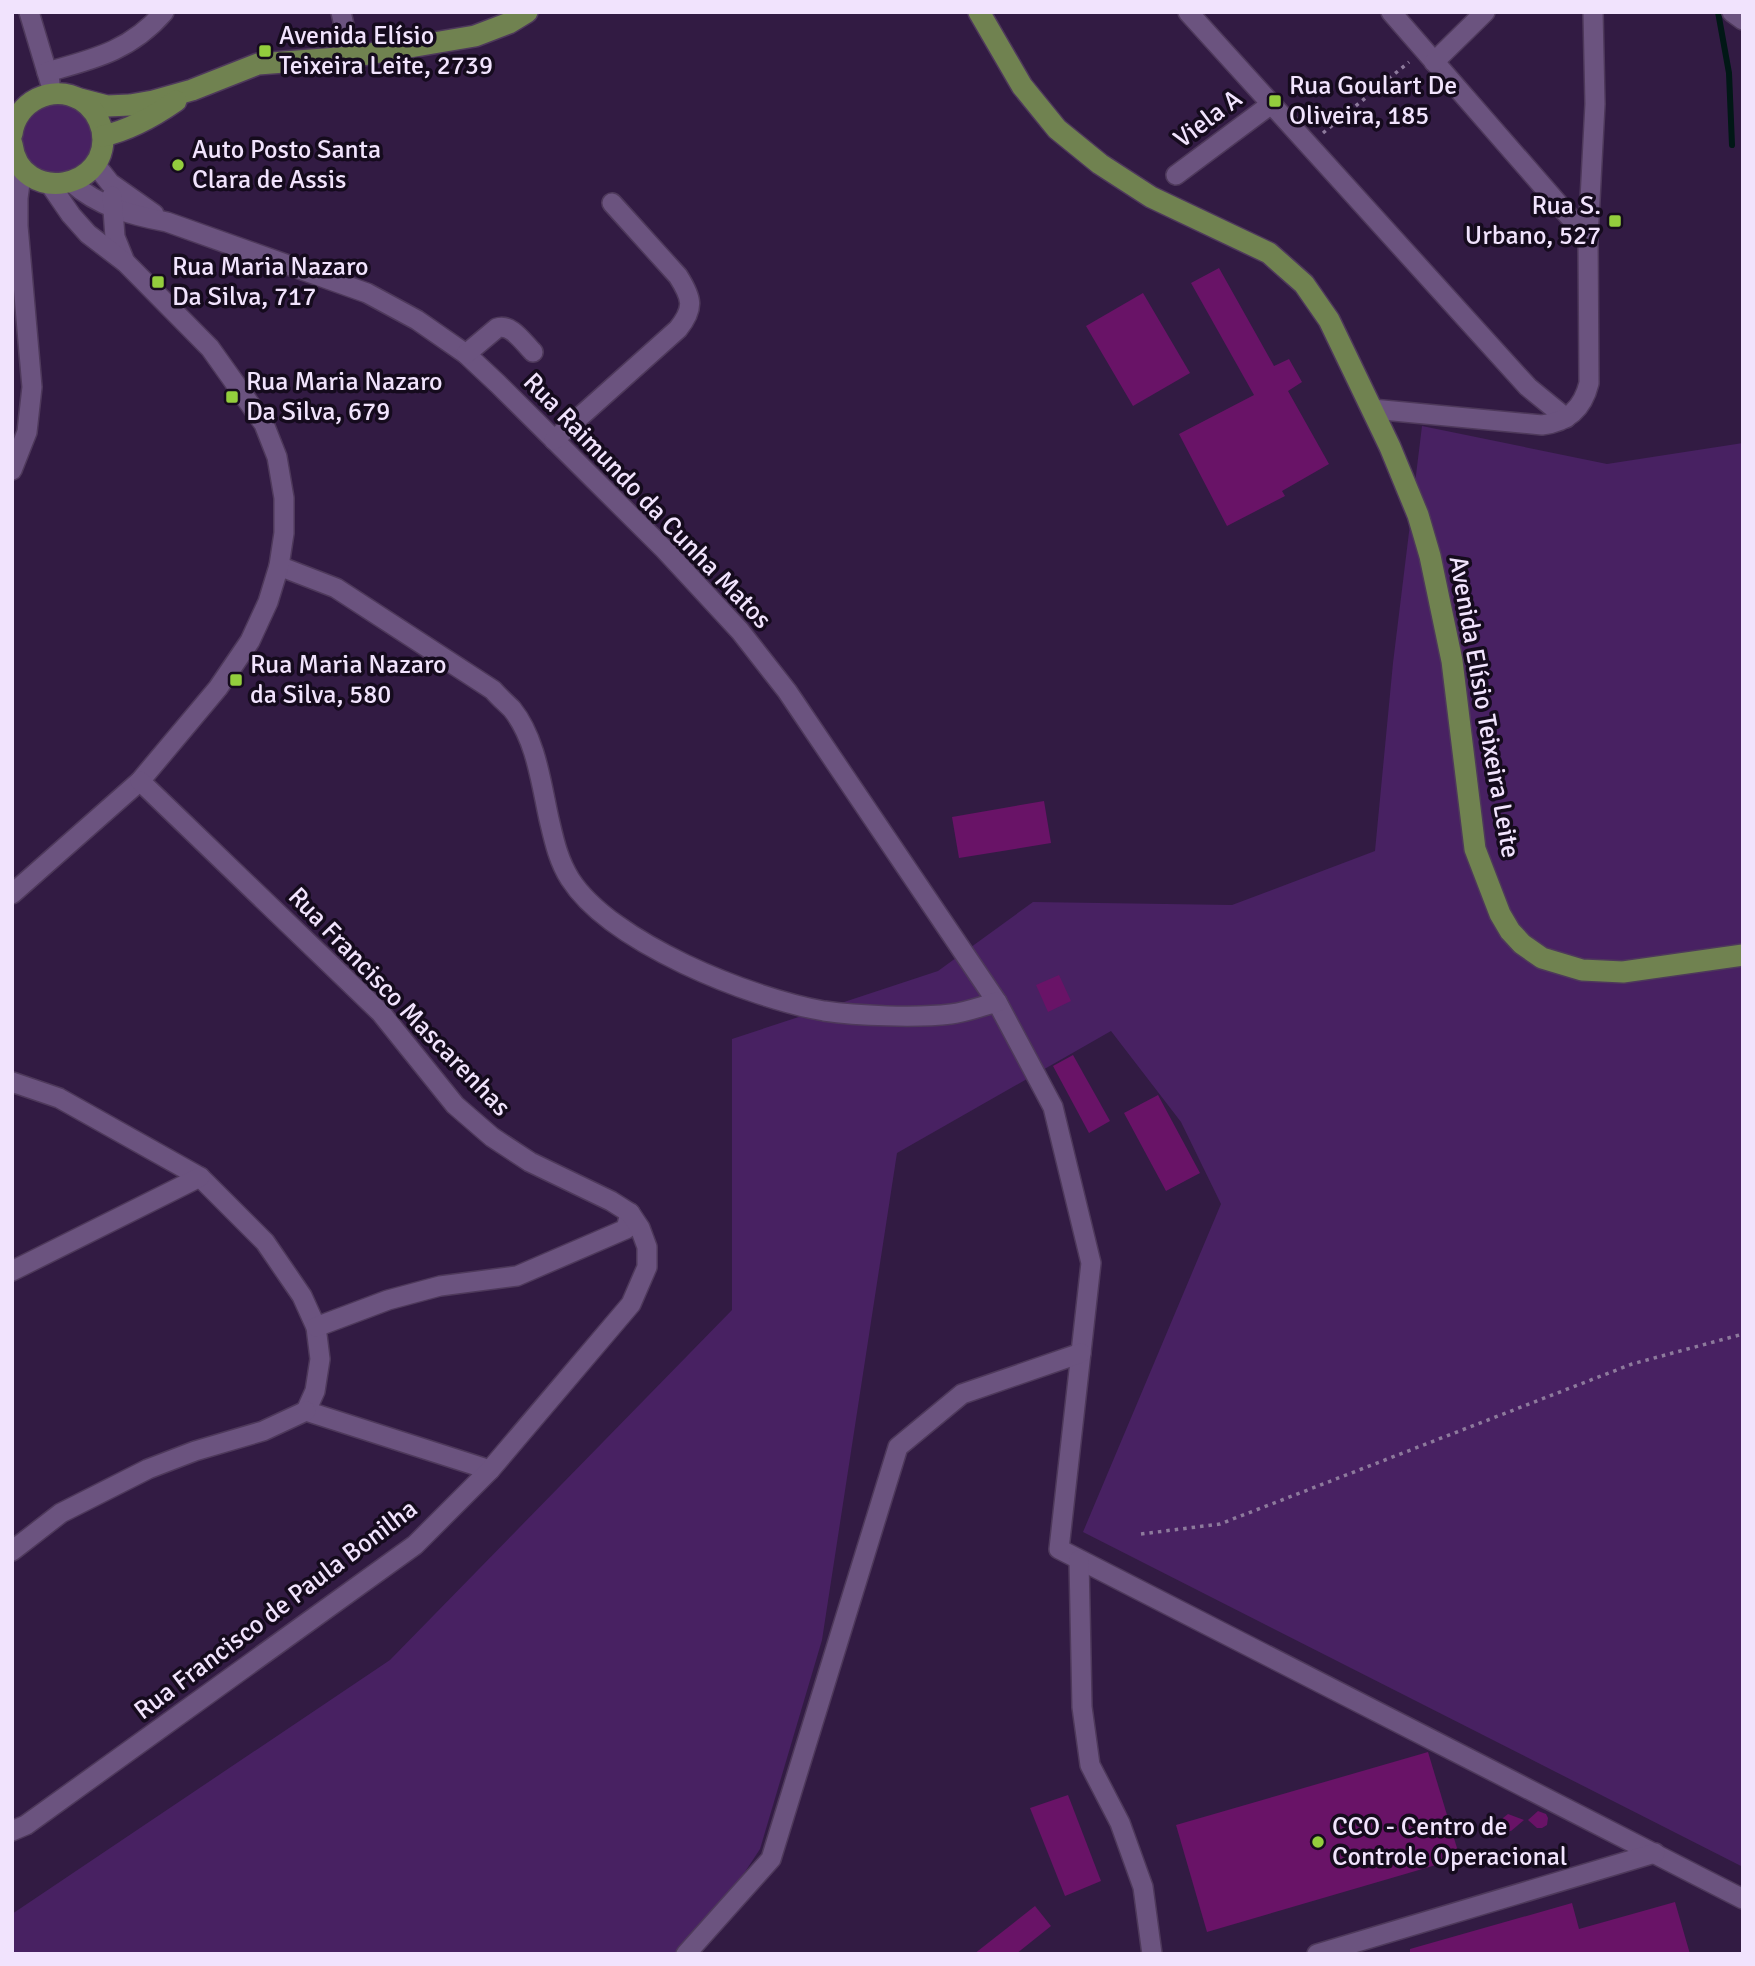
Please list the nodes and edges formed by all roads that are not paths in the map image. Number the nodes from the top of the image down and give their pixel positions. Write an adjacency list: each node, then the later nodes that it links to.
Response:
1 (29, 12): 14 (street)
2 (164, 12): 14 (street)
3 (341, 12): 13 (street)
4 (527, 12): 13 (main road)
5 (979, 12): 34 (main road, Avenida Elísio Teixeira Leite)
6 (1188, 12): 18 (street)
7 (1391, 12): 12 (street)
8 (1485, 12): 12 (street)
9 (1593, 12): 30 (street)
10 (1732, 12): 11 (street)
11 (1743, 20)
12 (1429, 56): 30 (street)
13 (351, 57): 15 (main road)
14 (47, 72): 16 (street)
15 (192, 90): 17 (main road); 21 (main road)
16 (53, 94): 17 (main road); 19 (main road)
17 (80, 99): 21 (main road)
18 (1270, 105): 24 (street, Viela A); 35 (street)
19 (13, 127): 20 (main road)
20 (12, 134)
21 (103, 136): 23 (main road)
22 (16, 160): 25 (main road); 37 (street)
23 (95, 164): 25 (main road); 26 (street, Rua Raimundo da Cunha Matos)
24 (1176, 175)
25 (60, 183): 28 (street, Rua Raimundo da Cunha Matos); 31 (street)
26 (110, 183): 28 (street); 29 (street, Rua Raimundo da Cunha Matos)
27 (612, 203): 36 (street)
28 (114, 208): 29 (street, Rua Raimundo da Cunha Matos); 31 (street)
29 (167, 222): 33 (street, Rua Raimundo da Cunha Matos)
30 (1588, 237): 35 (street)
31 (126, 263): 38 (street)
32 (533, 352): 33 (street)
33 (466, 355): 36 (street, Rua Raimundo da Cunha Matos)
34 (1372, 409): 35 (street); 41 (main road, Avenida Elísio Teixeira Leite)
35 (1566, 418)
36 (554, 440): 42 (street, Rua Raimundo da Cunha Matos)
37 (12, 470)
38 (279, 566): 39 (street); 42 (street)
39 (141, 781): 40 (street); 45 (street, Rua Francisco Mascarenhas)
40 (12, 894)
41 (1743, 954)
42 (998, 1002): 48 (street, Rua Raimundo da Cunha Matos)
43 (12, 1082): 44 (street)
44 (200, 1177): 46 (street); 47 (street)
45 (635, 1221): 47 (street); 50 (street, Rua Francisco de Paula Bonilha)
46 (12, 1271)
47 (316, 1327): 49 (street)
48 (1080, 1353): 52 (street, Rua Raimundo da Cunha Matos); 56 (street)
49 (306, 1411): 50 (street); 51 (street)
50 (490, 1470): 53 (street, Rua Francisco de Paula Bonilha)
51 (12, 1551)
52 (1079, 1560): 54 (street); 57 (street)
53 (12, 1831)
54 (1655, 1853): 55 (street); 58 (street)
55 (1743, 1899)
56 (686, 1954)
57 (1152, 1954)
58 (1317, 1954)

